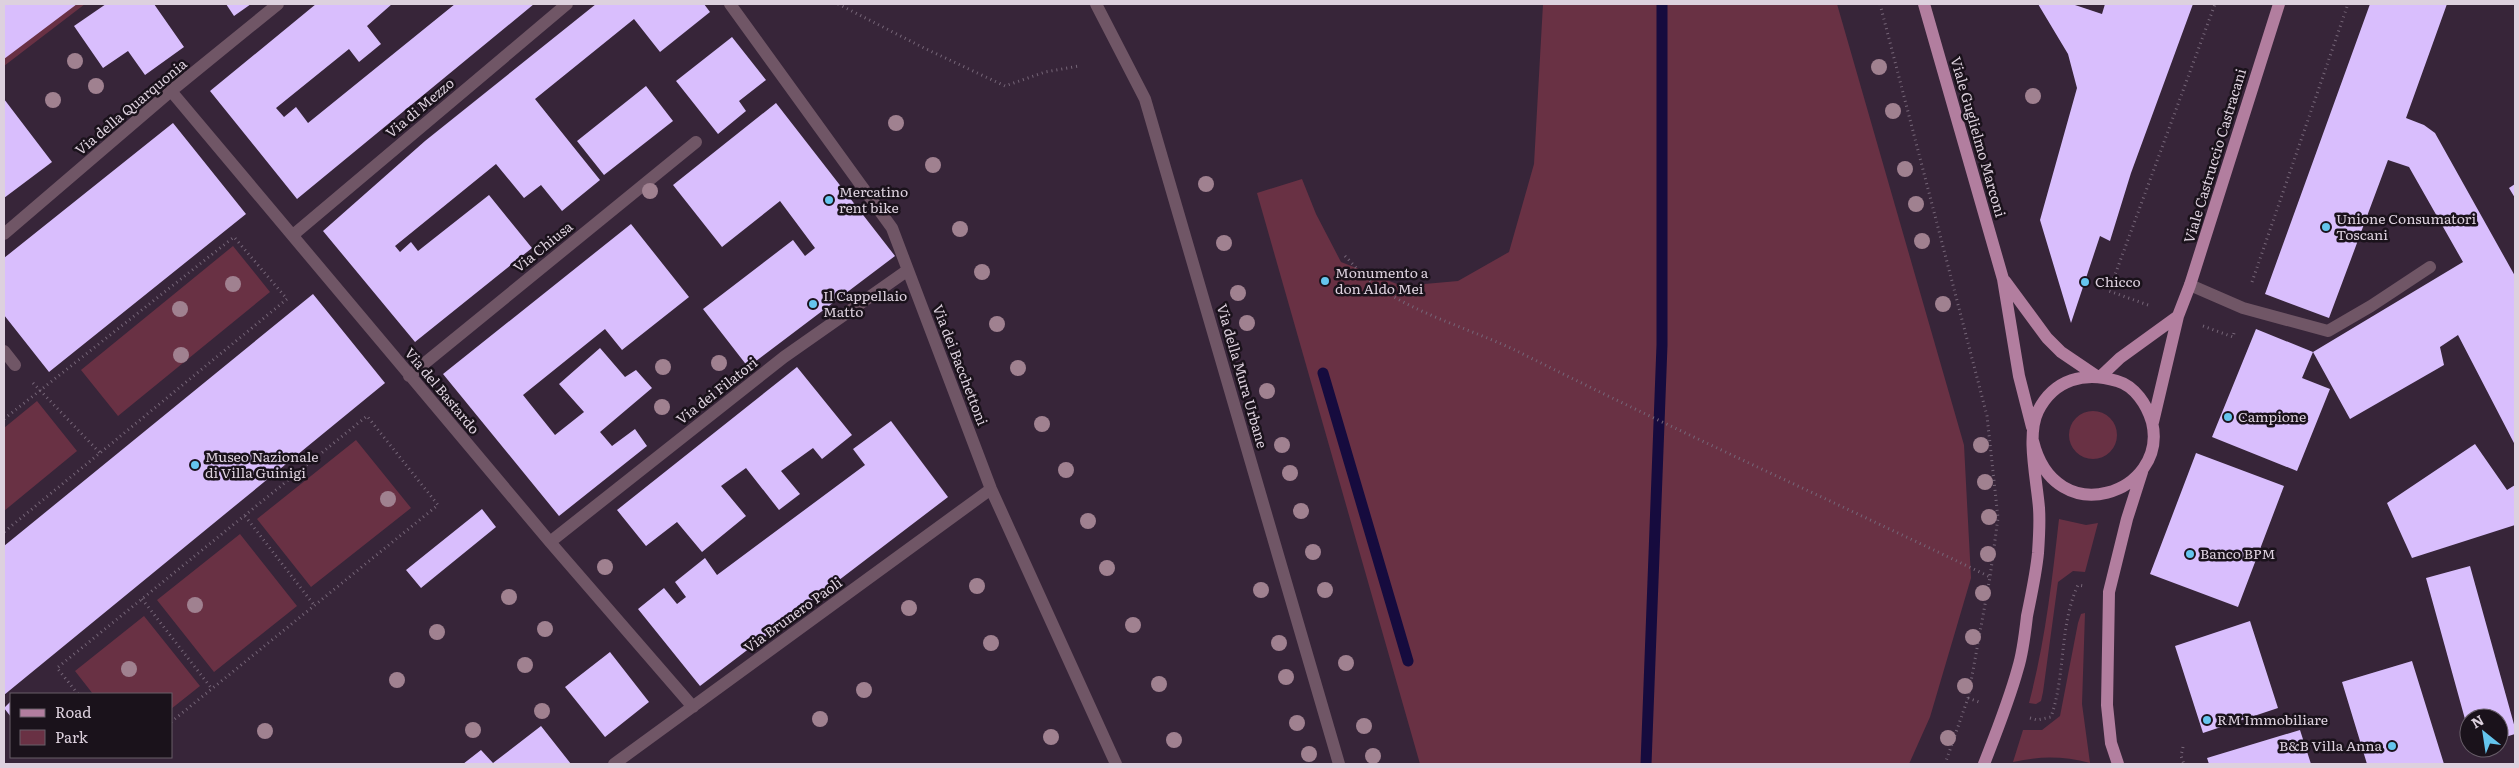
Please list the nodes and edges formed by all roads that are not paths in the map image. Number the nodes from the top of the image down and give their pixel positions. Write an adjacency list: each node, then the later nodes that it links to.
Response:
1 (278, 4): 7 (street, Via della Quarquonia)
2 (567, 4): 10 (street, Via di Mezzo)
3 (730, 4): 12 (street, Via dei Bacchettoni)
4 (1096, 4): 28 (street, Via della Mura Urbane)
5 (1924, 4): 13 (main road, Viale Guglielmo Marconi)
6 (2279, 4): 14 (main road, Viale Castruccio Castracani)
7 (171, 91): 9 (street, Via della Quarquonia); 10 (street, Via del Bastardo)
8 (696, 142): 18 (street, Via Chiusa)
9 (4, 234)
10 (293, 236): 18 (street, Via del Bastardo)
11 (2430, 267): 14 (street)
12 (908, 270): 23 (street, Via dei Bacchettoni); 24 (street, Via dei Filatori)
13 (2003, 279): 19 (main road, Viale Guglielmo Marconi); 21 (main road, Viale Guglielmo Marconi)
14 (2190, 285): 15 (main road, Viale Castruccio Castracani)
15 (2178, 316): 19 (main road); 20 (main road, Viale Castruccio Castracani)
16 (4, 351): 17 (street)
17 (15, 365)
18 (409, 376): 24 (street, Via del Bastardo)
19 (2098, 376): 20 (main road); 21 (main road)
20 (2152, 424): 22 (main road)
21 (2033, 435): 22 (main road); 29 (main road)
22 (2144, 468): 30 (main road)
23 (991, 489): 25 (street, Via Brunero Paoli); 27 (street, Via dei Bacchettoni)
24 (550, 542): 25 (street, Via del Bastardo)
25 (692, 707): 26 (street, Via Brunero Paoli)
26 (614, 764)
27 (1116, 764)
28 (1339, 764)
29 (1984, 764)
30 (2118, 764)

